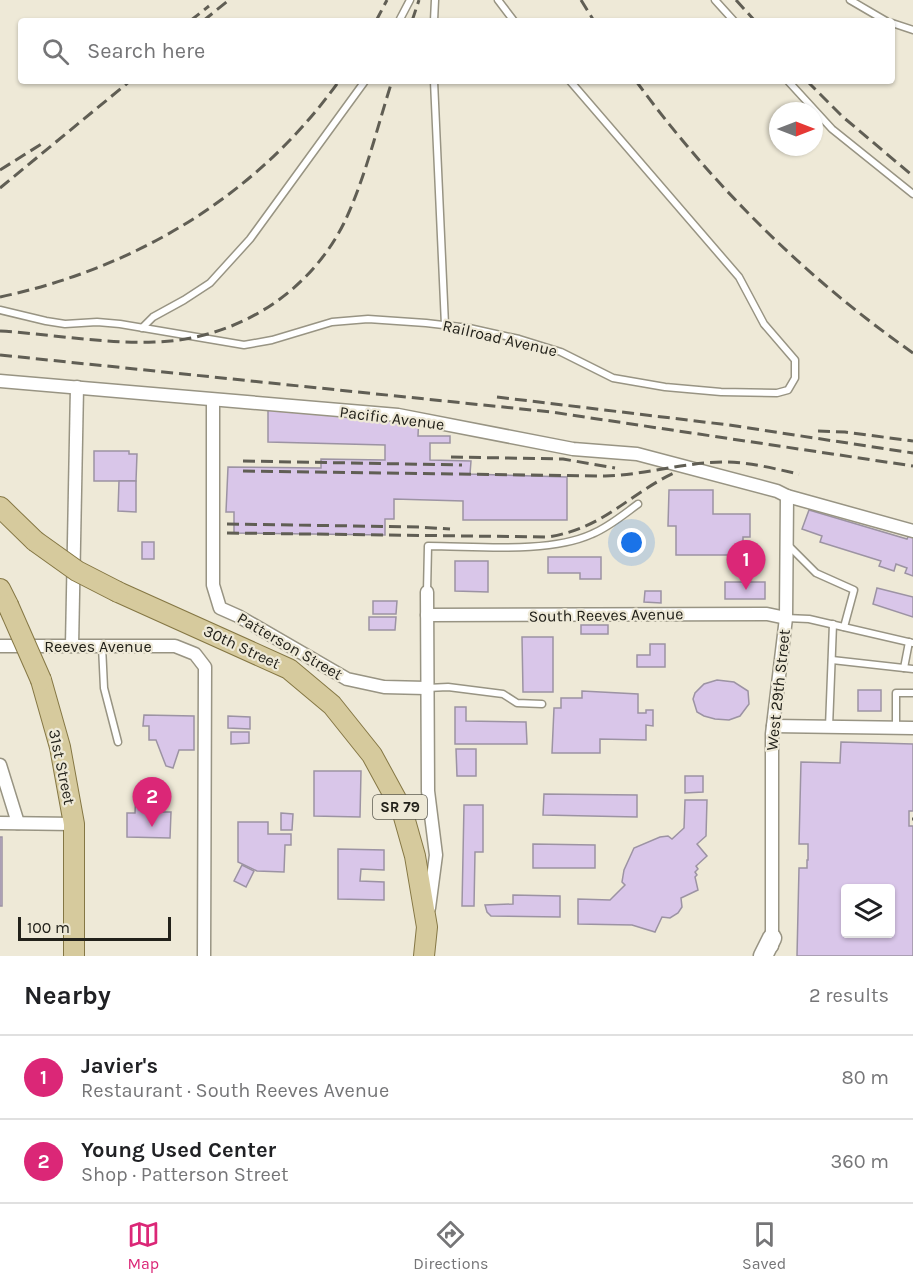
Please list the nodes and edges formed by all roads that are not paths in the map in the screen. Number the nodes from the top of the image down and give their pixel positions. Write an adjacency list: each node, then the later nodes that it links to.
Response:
1 (410, 0): 6 (lane)
2 (435, 0): 7 (lane)
3 (498, 0): 8 (lane)
4 (715, 0): 9 (lane)
5 (850, 0): 10 (lane)
6 (401, 18)
7 (434, 18)
8 (512, 18)
9 (731, 18)
10 (881, 18)
11 (895, 24): 12 (lane)
12 (913, 30)
13 (363, 84): 20 (lane)
14 (434, 84): 19 (lane)
15 (573, 84): 19 (lane, Railroad Avenue)
16 (791, 84): 17 (lane)
17 (913, 194)
18 (0, 310): 20 (lane, Railroad Avenue)
19 (445, 325): 20 (lane, Railroad Avenue)
20 (142, 328)
21 (0, 381): 22 (street, Pacific Avenue)
22 (77, 387): 23 (street, Pacific Avenue); 37 (street)
23 (213, 399): 24 (street, Pacific Avenue); 42 (street, Patterson Street)
24 (782, 494): 27 (street, Pacific Avenue); 28 (street, West 29th Street)
25 (638, 504): 29 (lane)
26 (0, 507): 54 (main road, 30th Street / SR 79, bridge)
27 (913, 531)
28 (786, 543): 32 (street, West 29th Street); 34 (lane)
29 (427, 592): 31 (street, 30th Street)
30 (4, 597): 53 (main road, 31st Street, bridge)
31 (426, 615): 32 (street, South Reeves Avenue); 42 (street, 30th Street)
32 (786, 618): 33 (lane); 45 (street, West 29th Street)
33 (833, 624): 34 (lane); 39 (lane)
34 (844, 627): 35 (lane)
35 (911, 643): 40 (lane)
36 (0, 645): 37 (street, Reeves Avenue)
37 (72, 646): 38 (street, Reeves Avenue)
38 (102, 646): 49 (lane); 57 (street, Reeves Avenue)
39 (832, 660): 40 (lane); 46 (lane)
40 (904, 668): 41 (lane)
41 (913, 669)
42 (426, 688): 44 (lane); 54 (street, 30th Street)
43 (913, 693): 47 (lane)
44 (542, 704)
45 (772, 726): 46 (street); 55 (street, West 29th Street)
46 (829, 728): 47 (street)
47 (896, 728): 48 (street)
48 (913, 729)
49 (118, 742)
50 (0, 765): 52 (street)
51 (0, 822): 52 (street)
52 (18, 823): 53 (street)
53 (74, 824): 56 (main road, 31st Street)
54 (427, 927): 58 (main road, 30th Street / SR 79)
55 (772, 938): 59 (main road); 60 (street, West 29th Street)
56 (74, 956)
57 (204, 956)
58 (424, 956)
59 (763, 956)
60 (772, 956)

